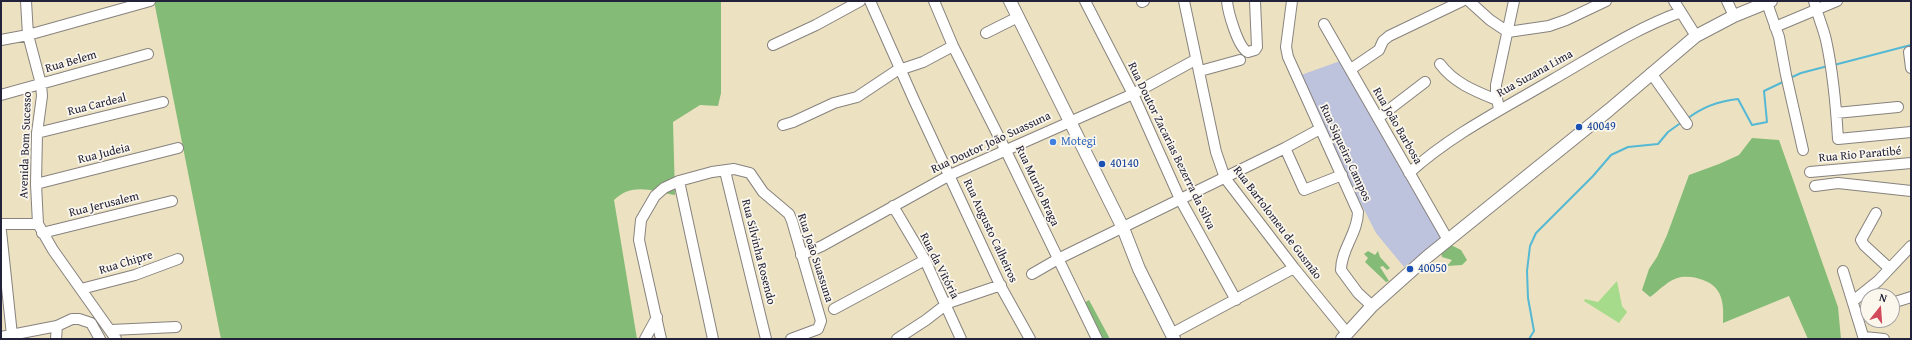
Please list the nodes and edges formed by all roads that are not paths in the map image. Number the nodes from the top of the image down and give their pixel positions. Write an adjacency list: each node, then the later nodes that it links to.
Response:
1 (26, 1): 28 (street, Avenida Bom Sucesso)
2 (150, 1): 28 (street)
3 (860, 1): 31 (street)
4 (870, 1): 39 (street, Rua Augusto Calheiros)
5 (934, 1): 32 (street, Rua Murilo Braga)
6 (1010, 1): 23 (main road)
7 (1085, 1): 45 (street, Rua Doutor Zacarias Bezerra da Silva)
8 (1184, 1): 35 (street, Rua Bartolomeu de Gusmão)
9 (1227, 1): 10 (street)
10 (1255, 1)
11 (1291, 1): 55 (street, Rua Siqueira Campos)
12 (1462, 1): 40 (street)
13 (1469, 1): 27 (street)
14 (1514, 1): 27 (street)
15 (1606, 1): 27 (street)
16 (1674, 1): 21 (street)
17 (1727, 1): 22 (street)
18 (1837, 1): 20 (street)
19 (1769, 2): 22 (main road); 25 (street)
20 (1815, 6): 25 (street); 50 (street)
21 (1681, 12): 29 (street); 48 (street, Rua Suzana Lima)
22 (1734, 16): 29 (main road)
23 (1018, 17): 26 (street); 52 (main road)
24 (1324, 24): 40 (street, Rua João Barbosa)
25 (1776, 27): 60 (street)
26 (986, 32)
27 (1508, 32): 48 (street)
28 (28, 35): 30 (street); 44 (street, Avenida Bom Sucesso)
29 (1696, 36): 42 (main road)
30 (1, 40)
31 (773, 45)
32 (953, 46): 39 (street); 61 (street, Rua Murilo Braga)
33 (1909, 52): 38 (street)
34 (148, 54): 44 (street, Rua Belem)
35 (1195, 60): 41 (street, Rua Bartolomeu de Gusmão); 45 (street, Rua Doutor João Suassuna)
36 (1240, 60): 41 (street)
37 (1440, 64): 48 (street, Rua Suzana Lima)
38 (1911, 68)
39 (900, 69): 54 (street); 66 (street, Rua Augusto Calheiros)
40 (1351, 69): 51 (street, Rua João Barbosa)
41 (1200, 71): 68 (street, Rua Bartolomeu de Gusmão)
42 (1651, 73): 53 (street); 81 (main road)
43 (1425, 82): 51 (street)
44 (41, 84): 46 (street, Rua Belem); 57 (street, Avenida Bom Sucesso)
45 (1132, 94): 52 (street, Rua Doutor João Suassuna); 73 (street, Rua Doutor Zacarias Bezerra da Silva)
46 (1, 95)
47 (163, 102): 57 (street, Rua Cardeal)
48 (1498, 105): 65 (street, Rua Suzana Lima)
49 (1898, 107): 50 (street)
50 (1836, 112): 56 (street)
51 (1378, 118): 65 (street, Rua João Barbosa)
52 (1070, 121): 61 (street, Rua Doutor João Suassuna); 78 (main road)
53 (1687, 124)
54 (783, 125)
55 (1320, 129): 59 (street); 67 (street, Rua Siqueira Campos)
56 (1911, 132)
57 (37, 133): 70 (street, Avenida Bom Sucesso)
58 (178, 148): 70 (street, Rua Judeia)
59 (1285, 148): 67 (street); 68 (street)
60 (1803, 150)
61 (1006, 151): 66 (street, Rua Doutor João Suassuna); 86 (street, Rua Murilo Braga)
62 (1911, 164): 64 (street, Rua Rio Paratibé)
63 (725, 171): 69 (street); 83 (street, Rua João Suassuna); 116 (street, Rua Silvinha Rosendo)
64 (1810, 172)
65 (1409, 173): 81 (street, Rua João Barbosa)
66 (950, 175): 75 (street, Rua Doutor João Suassuna); 92 (street, Rua Augusto Calheiros)
67 (1342, 175): 99 (street, Rua Siqueira Campos)
68 (1225, 178): 73 (street); 88 (street, Rua Bartolomeu de Gusmão)
69 (679, 181): 101 (street); 115 (street)
70 (36, 184): 79 (street, Avenida Bom Sucesso)
71 (1815, 186): 72 (street)
72 (1911, 191)
73 (1180, 199): 78 (street); 95 (street, Rua Doutor Zacarias Bezerra da Silva)
74 (172, 201): 79 (street, Rua Jerusalem)
75 (892, 206): 83 (street, Rua Doutor João Suassuna); 87 (street, Rua da Vitória)
76 (1876, 213): 89 (street)
77 (1, 224): 79 (street, Rua Jerusalem)
78 (1122, 228): 86 (street); 106 (main road)
79 (40, 229): 93 (street)
80 (1, 231): 84 (street)
81 (1448, 240): 99 (main road)
82 (1911, 246): 89 (street)
83 (802, 255): 117 (street, Rua João Suassuna)
84 (2, 259): 105 (street)
85 (178, 259): 93 (street, Rua Chipre)
86 (1058, 259): 91 (street); 121 (street, Rua Murilo Braga)
87 (925, 260): 98 (street, Rua da Vitória); 100 (street)
88 (1294, 268): 95 (street); 107 (street, Rua Bartolomeu de Gusmão)
89 (1889, 268): 97 (street)
90 (1843, 271): 97 (street)
91 (1032, 274)
92 (1001, 286): 98 (street); 120 (street, Rua Augusto Calheiros)
93 (81, 289): 104 (street)
94 (1911, 297): 96 (street)
95 (1236, 300): 106 (street)
96 (1900, 300)
97 (1853, 301): 109 (street)
98 (945, 305): 118 (street); 119 (street, Rua da Vitória)
99 (1372, 306): 107 (main road)
100 (834, 309)
101 (657, 317): 113 (street); 114 (street)
102 (58, 326): 105 (street); 110 (street); 111 (street)
103 (176, 327): 104 (street)
104 (110, 330): 112 (street)
105 (12, 335): 108 (street)
106 (1172, 336)
107 (1345, 336)
108 (1, 337)
109 (1864, 338): 122 (street)
110 (56, 339)
111 (100, 339)
112 (116, 339)
113 (646, 339)
114 (661, 339)
115 (713, 339)
116 (766, 339)
117 (791, 339)
118 (897, 339)
119 (961, 339)
120 (1030, 339)
121 (1097, 339)
122 (1884, 339)

